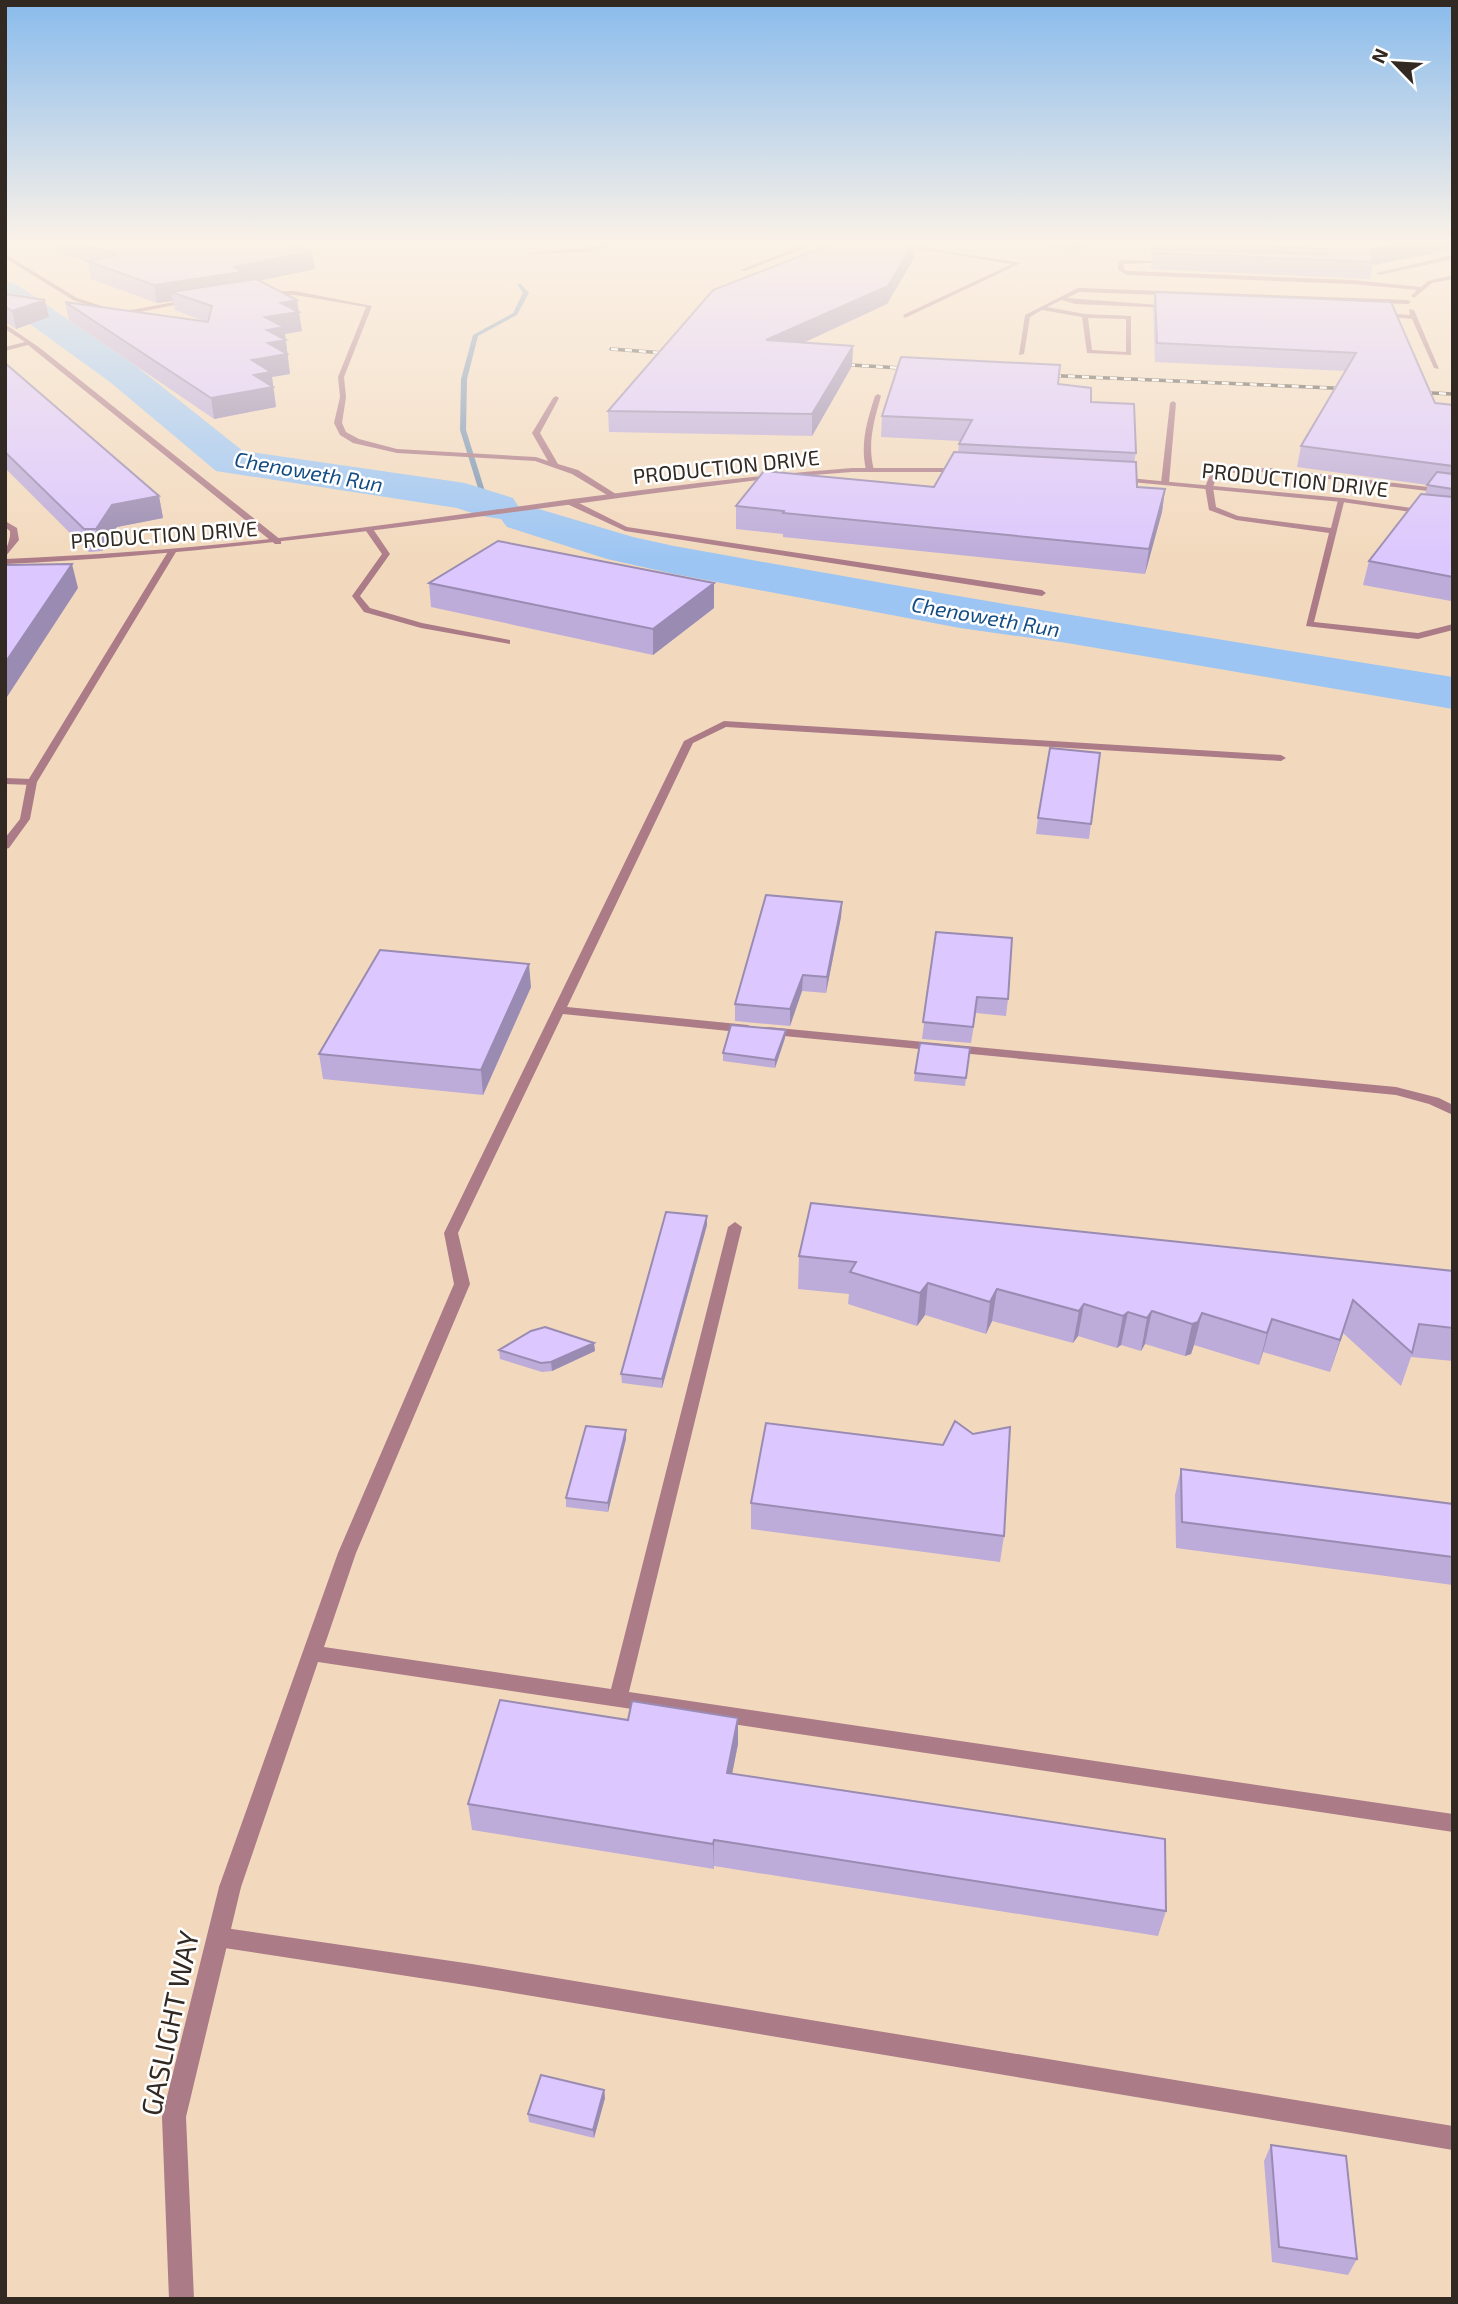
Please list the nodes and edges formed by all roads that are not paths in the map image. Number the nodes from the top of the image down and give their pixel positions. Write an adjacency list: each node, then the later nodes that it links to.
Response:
1 (36, 348): 26 (street)
2 (353, 348): 12 (street)
3 (1022, 348): 7 (street)
4 (1088, 348): 5 (street)
5 (1129, 348)
6 (1428, 348): 8 (street)
7 (1021, 354)
8 (1437, 368)
9 (878, 396): 13 (street)
10 (556, 398): 12 (street)
11 (1173, 403): 16 (street)
12 (554, 464): 19 (street)
13 (870, 470): 14 (street, PRODUCTION DRIVE); 19 (street, PRODUCTION DRIVE)
14 (971, 470)
15 (1114, 478): 16 (street, PRODUCTION DRIVE)
16 (1165, 483): 17 (street, PRODUCTION DRIVE)
17 (1209, 487): 18 (street); 20 (street, PRODUCTION DRIVE); 25 (street)
18 (1453, 492)
19 (615, 496): 21 (street, PRODUCTION DRIVE)
20 (1342, 500): 22 (street, PRODUCTION DRIVE); 25 (street)
21 (570, 502): 24 (street, PRODUCTION DRIVE); 30 (street)
22 (1453, 516)
23 (5, 523): 28 (street)
24 (370, 531): 26 (street, PRODUCTION DRIVE); 32 (street)
25 (1334, 531): 31 (street)
26 (278, 542): 27 (street, PRODUCTION DRIVE)
27 (172, 552): 29 (street, PRODUCTION DRIVE); 35 (street)
28 (5, 555)
29 (5, 562)
30 (1042, 593)
31 (1453, 626)
32 (507, 642)
33 (1281, 758): 37 (street, GASLIGHT WAY)
34 (5, 781): 35 (street)
35 (32, 782): 36 (street)
36 (5, 846)
37 (558, 1010): 38 (street); 40 (street, GASLIGHT WAY)
38 (1453, 1111)
39 (735, 1227): 41 (street)
40 (312, 1653): 41 (street); 43 (street, GASLIGHT WAY)
41 (618, 1699): 42 (street)
42 (1453, 1823)
43 (218, 1937): 44 (street); 45 (street, GASLIGHT WAY)
44 (1453, 2137)
45 (182, 2299)

